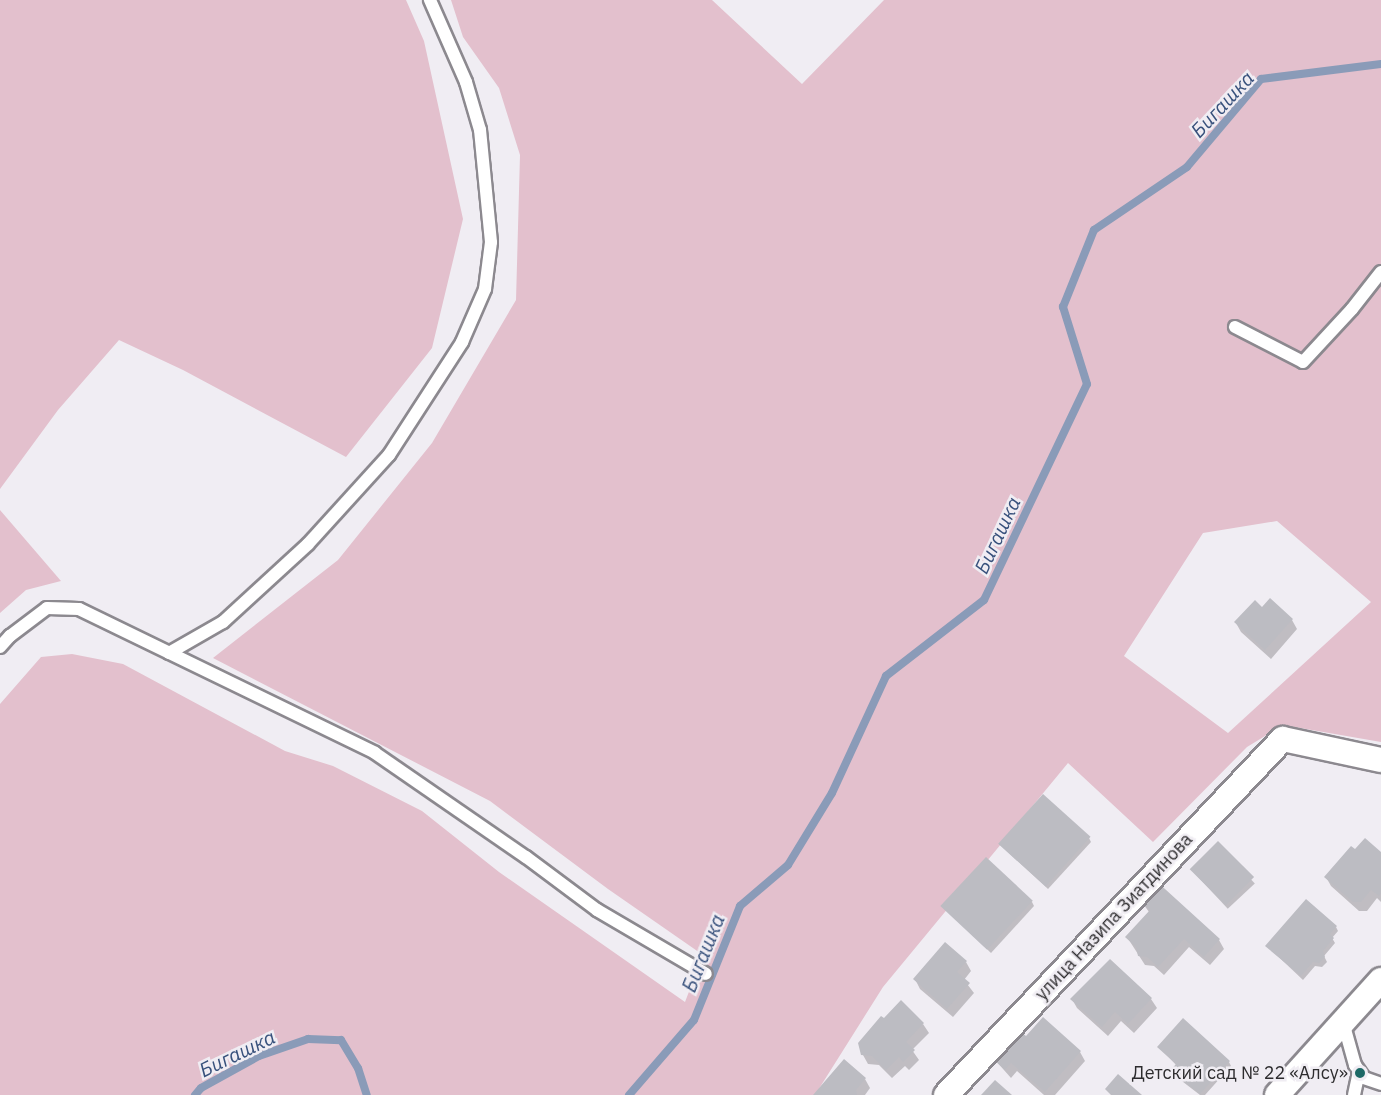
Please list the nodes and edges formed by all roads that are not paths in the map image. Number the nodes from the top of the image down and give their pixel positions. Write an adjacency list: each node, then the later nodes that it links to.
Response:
1 (430, 0): 5 (lane)
2 (1381, 272): 3 (lane)
3 (1235, 327)
4 (0, 647): 5 (lane)
5 (169, 653): 7 (lane)
6 (1381, 760): 12 (street, улица Назипа Зиатдинова)
7 (706, 974)
8 (1381, 980): 9 (street)
9 (1343, 1022): 10 (lane); 13 (street)
10 (1359, 1072): 11 (lane); 14 (lane)
11 (1381, 1084)
12 (946, 1095)
13 (1277, 1095)
14 (1354, 1095)

